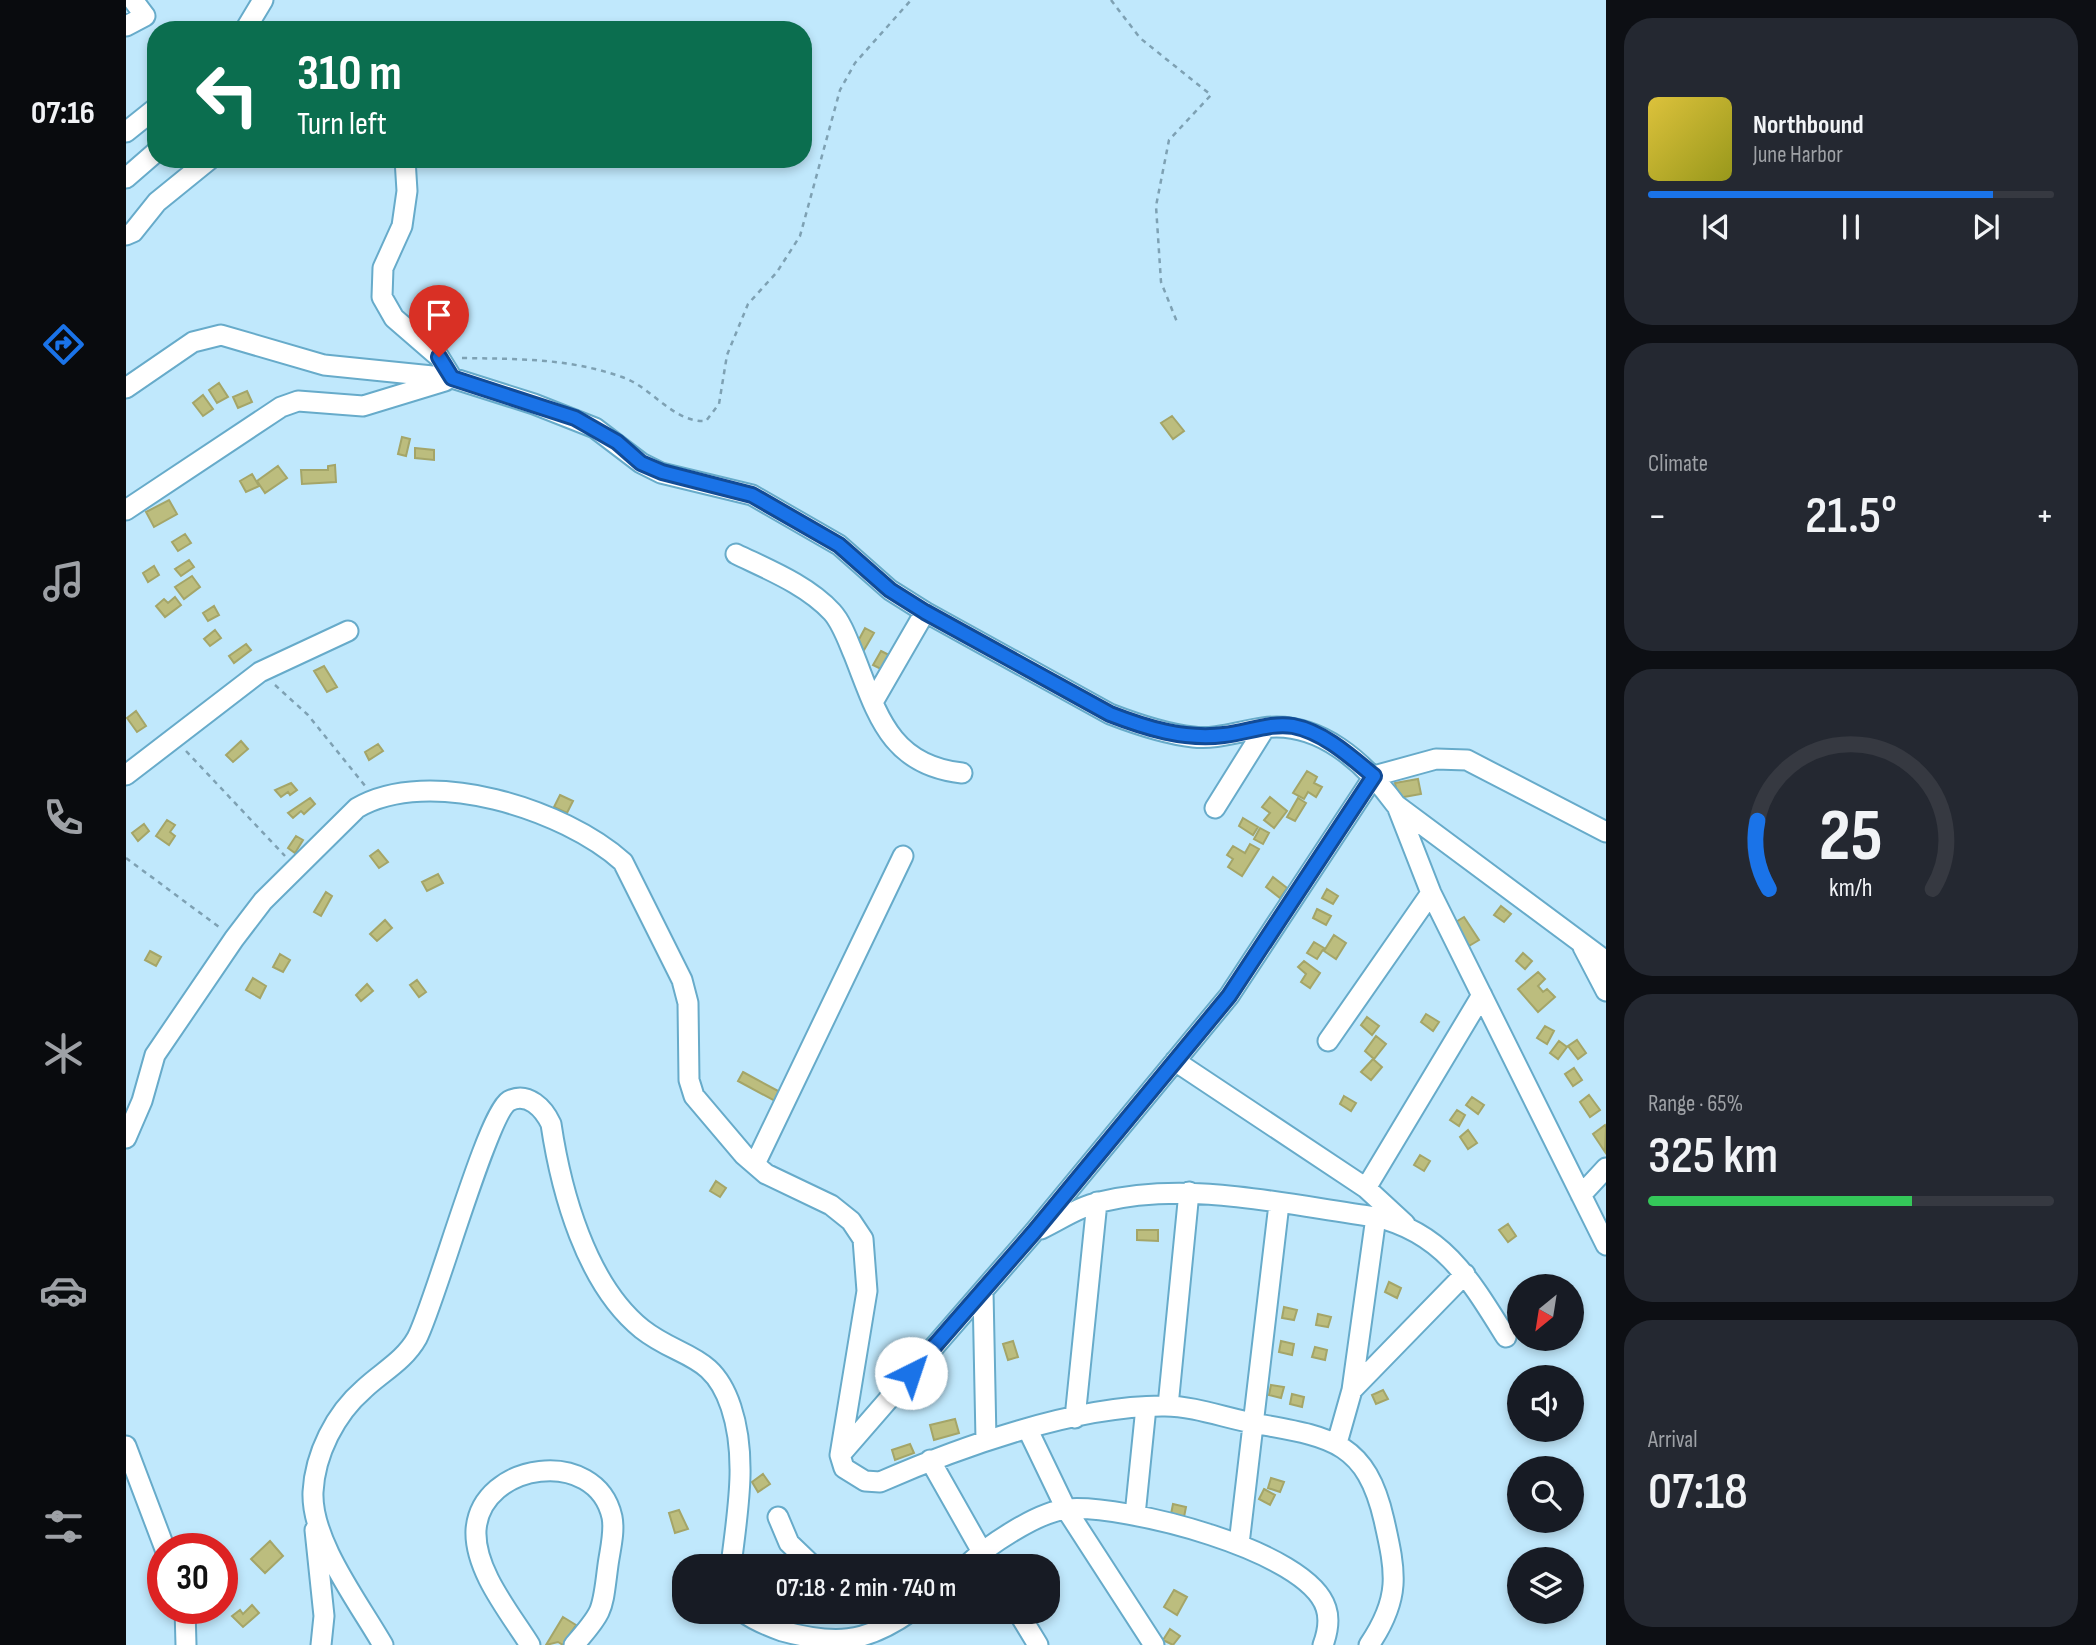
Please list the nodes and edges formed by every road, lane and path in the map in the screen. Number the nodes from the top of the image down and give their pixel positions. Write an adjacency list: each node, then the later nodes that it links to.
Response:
1 (133, 0): 6 (street)
2 (263, 0): 5 (street)
3 (911, 0): 15 (path)
4 (1111, 0): 14 (path)
5 (250, 21)
6 (126, 26)
7 (147, 115): 8 (street)
8 (126, 132)
9 (147, 160): 12 (street)
10 (199, 168): 13 (street)
11 (406, 168): 15 (street)
12 (126, 178)
13 (126, 235)
14 (1177, 322)
15 (439, 357): 16 (street)
16 (452, 378): 17 (street); 18 (street); 20 (street)
17 (126, 388)
18 (126, 510)
19 (736, 554): 23 (street)
20 (925, 612): 23 (street); 24 (street)
21 (348, 631): 22 (street)
22 (260, 672): 25 (street); 29 (path)
23 (873, 702): 26 (street)
24 (1265, 728): 28 (street); 31 (street)
25 (176, 739): 27 (street); 35 (path)
26 (961, 773)
27 (126, 775)
28 (1374, 776): 30 (street); 32 (street); 43 (street)
29 (375, 798): 35 (street); 45 (street)
30 (1396, 804): 36 (street); 38 (street)
31 (1215, 808)
32 (1606, 832)
33 (903, 856): 45 (street)
34 (126, 858): 37 (path)
35 (296, 869): 37 (street)
36 (1431, 893): 41 (street); 42 (street)
37 (234, 939): 44 (street)
38 (1581, 943): 39 (street); 40 (street)
39 (1606, 961)
40 (1606, 991)
41 (1482, 995): 47 (street); 49 (street)
42 (1328, 1041)
43 (1175, 1061): 47 (street); 54 (street)
44 (126, 1138)
45 (755, 1164): 68 (street)
46 (1606, 1168): 49 (street)
47 (1366, 1188): 53 (street)
48 (1189, 1192): 50 (street); 51 (street); 60 (street)
49 (1581, 1195): 55 (street)
50 (1097, 1202): 54 (street); 62 (street)
51 (1279, 1204): 52 (street); 63 (street)
52 (1376, 1217): 53 (street); 59 (street)
53 (1406, 1224): 56 (street)
54 (1034, 1232): 57 (street)
55 (1606, 1245)
56 (1465, 1274): 58 (street); 59 (street)
57 (983, 1292): 65 (street); 68 (street)
58 (1506, 1337)
59 (1352, 1390): 66 (street)
60 (1168, 1406): 61 (street); 63 (street)
61 (1146, 1407): 62 (street); 72 (street)
62 (1075, 1418): 64 (street)
63 (1253, 1423): 66 (street); 75 (street)
64 (1028, 1430): 65 (street); 70 (street)
65 (986, 1440): 69 (street)
66 (1337, 1444): 92 (street)
67 (126, 1446): 74 (street)
68 (840, 1455): 69 (street)
69 (930, 1460): 78 (street)
70 (1066, 1509): 72 (street); 79 (street); 90 (street)
71 (315, 1515): 76 (street); 85 (street); 86 (street)
72 (1135, 1515): 75 (street)
73 (778, 1517): 77 (street)
74 (159, 1533)
75 (1239, 1544): 91 (street)
76 (732, 1554)
77 (800, 1554)
78 (983, 1554)
79 (993, 1554)
80 (185, 1624): 84 (street)
81 (765, 1624): 82 (street)
82 (888, 1624)
83 (1025, 1624): 89 (street)
84 (186, 1645)
85 (321, 1645)
86 (383, 1645)
87 (530, 1645): 88 (street)
88 (574, 1645)
89 (1038, 1645)
90 (1154, 1645)
91 (1323, 1645)
92 (1369, 1645)

